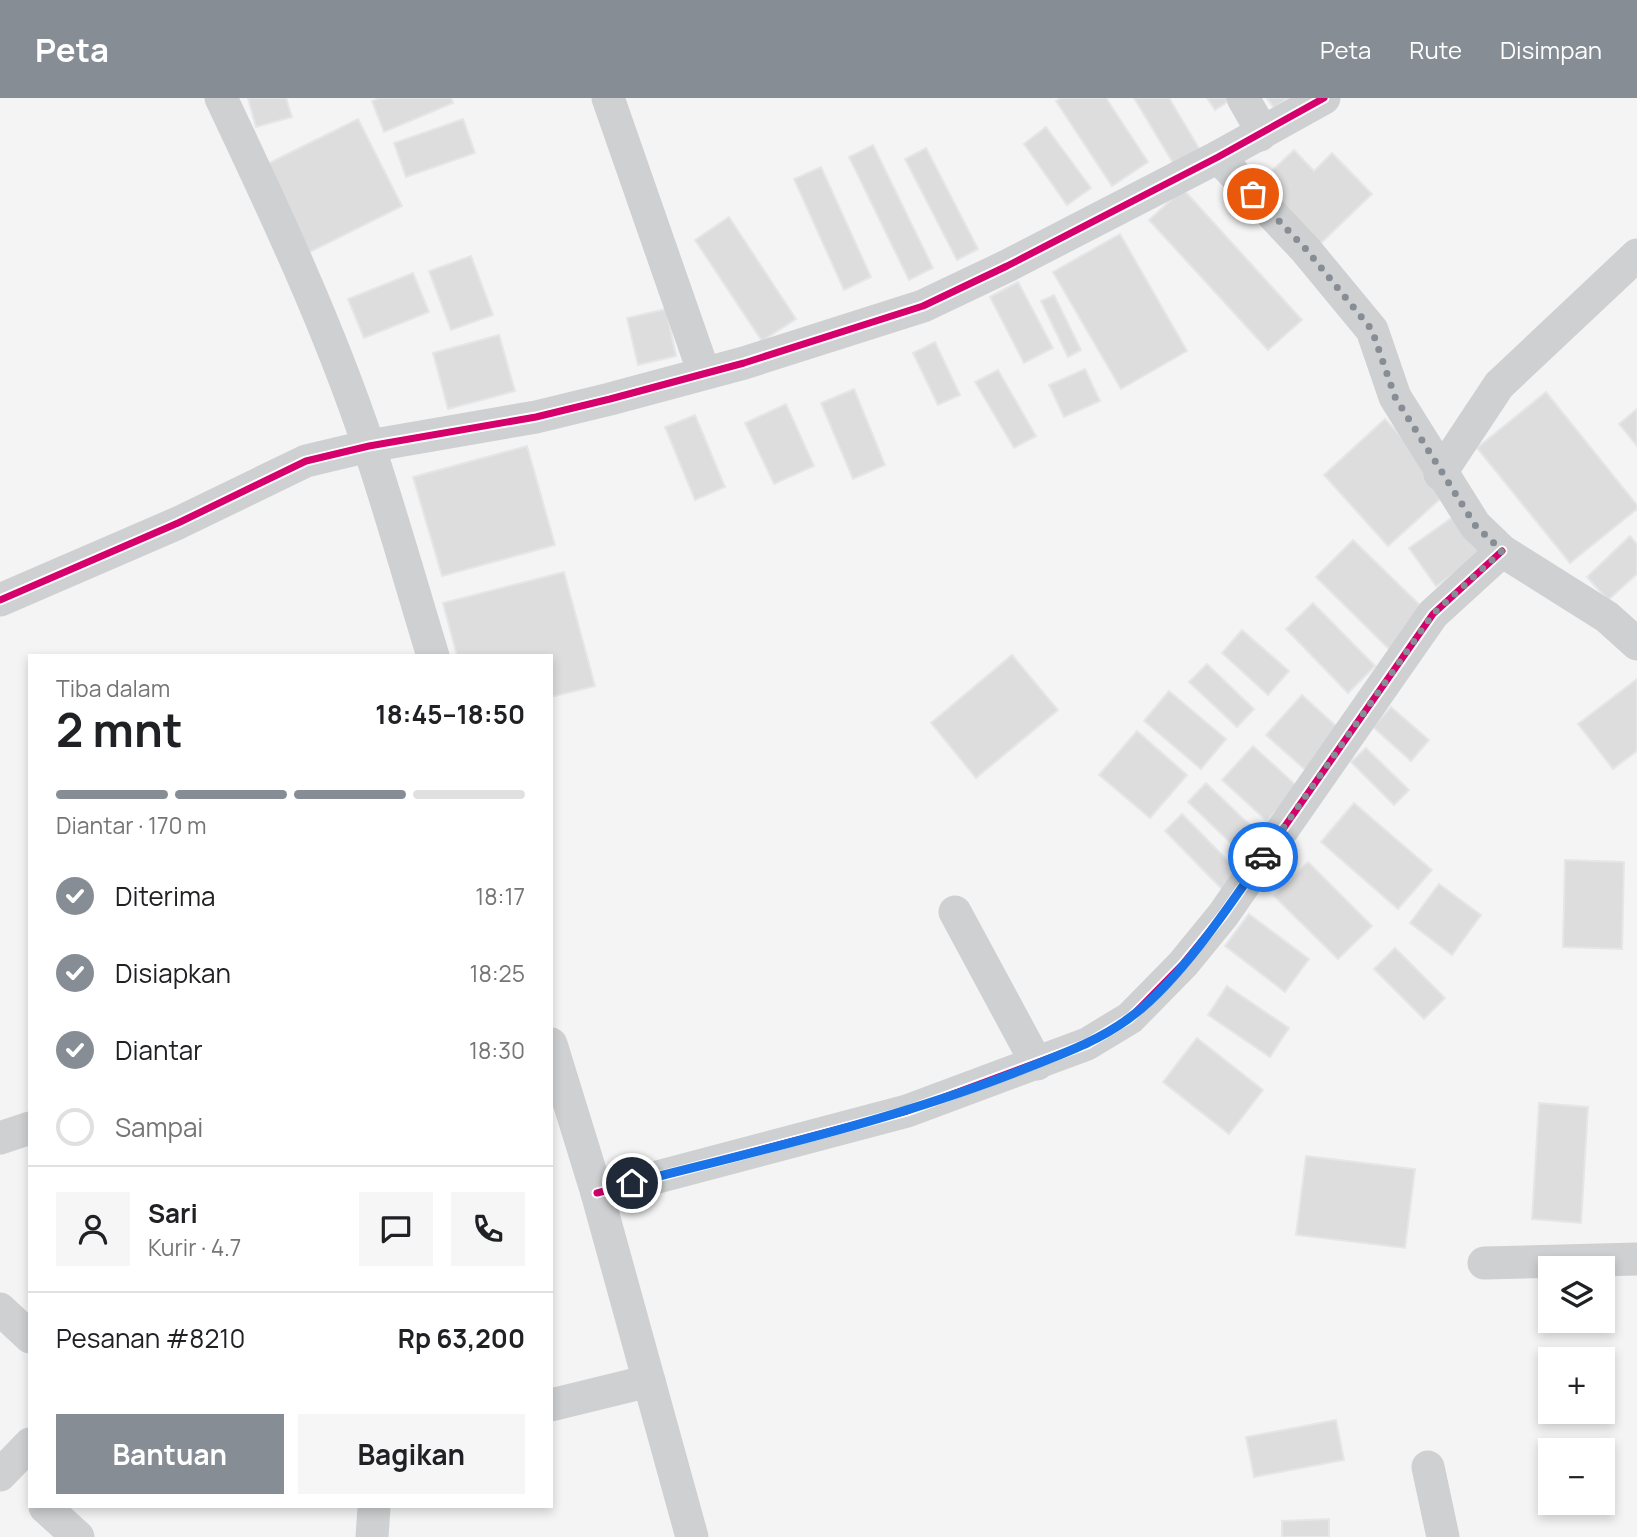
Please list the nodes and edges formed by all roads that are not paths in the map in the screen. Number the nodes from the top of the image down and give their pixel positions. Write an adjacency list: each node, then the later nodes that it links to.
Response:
1 (221, 98): 9 (street)
2 (608, 98): 8 (street)
3 (1242, 98): 5 (street)
4 (1324, 98): 5 (street)
5 (1260, 135): 6 (street)
6 (1218, 157): 8 (street); 10 (street)
7 (1637, 255): 10 (street)
8 (704, 373): 9 (street)
9 (369, 446): 12 (street); 14 (street)
10 (1440, 474): 11 (street)
11 (1502, 551): 13 (street); 17 (street)
12 (0, 600)
13 (1637, 644)
14 (432, 654)
15 (955, 912): 17 (street)
16 (553, 1050): 20 (street)
17 (1037, 1064): 20 (street)
18 (28, 1129): 19 (street)
19 (0, 1138)
20 (597, 1193): 25 (street)
21 (1637, 1259): 22 (street)
22 (1484, 1263)
23 (0, 1309): 24 (street)
24 (28, 1335)
25 (649, 1381): 26 (street); 35 (street)
26 (553, 1405)
27 (28, 1446): 29 (street)
28 (1428, 1467): 36 (street)
29 (2, 1470): 30 (street)
30 (28, 1490)
31 (46, 1508): 33 (street)
32 (374, 1508): 34 (street)
33 (78, 1537)
34 (372, 1537)
35 (692, 1537)
36 (1443, 1537)

